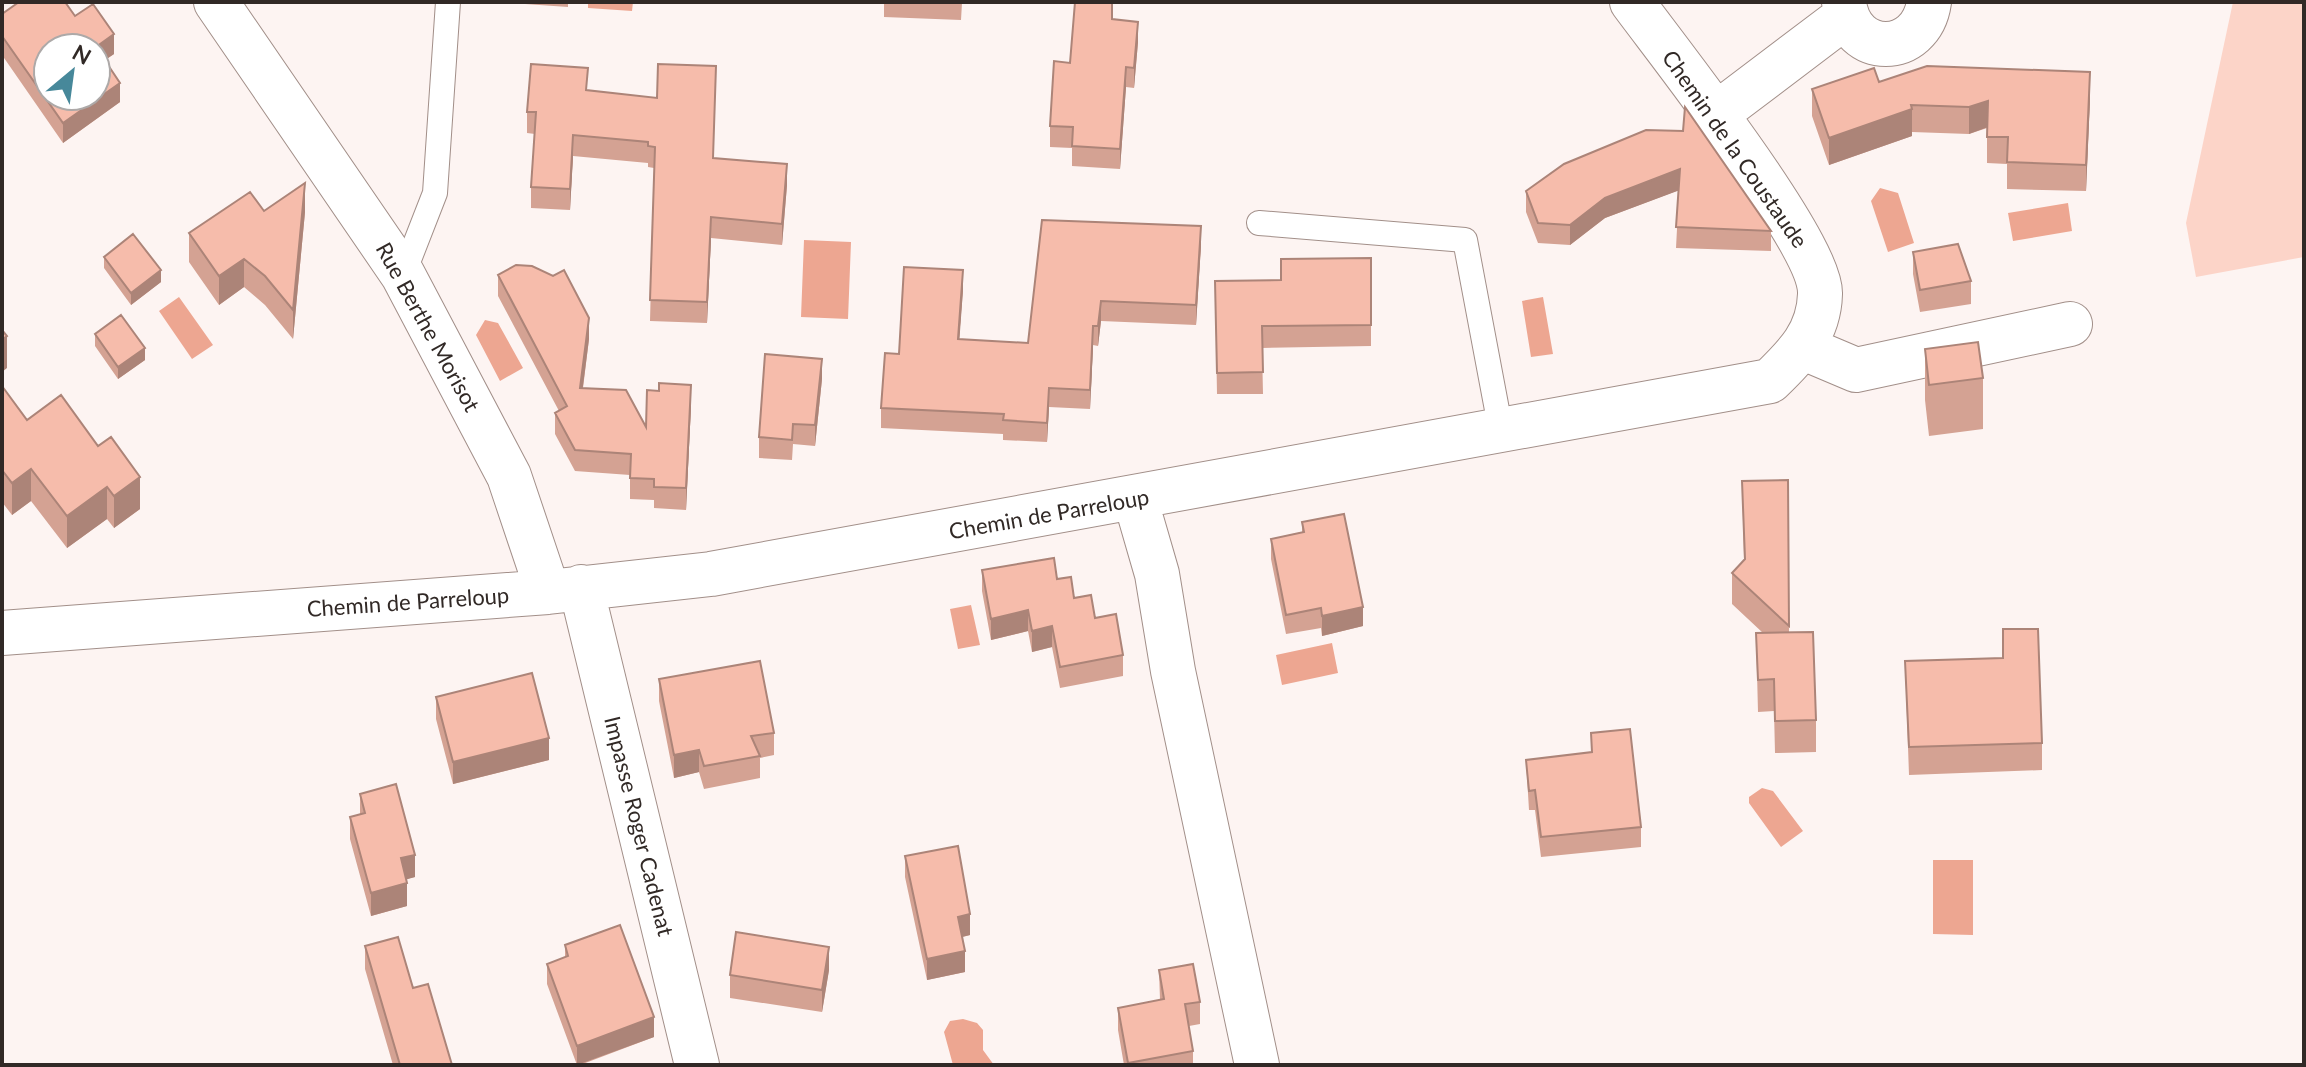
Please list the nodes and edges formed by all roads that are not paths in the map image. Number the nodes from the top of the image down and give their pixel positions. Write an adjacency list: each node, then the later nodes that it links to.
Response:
1 (216, 2): 8 (street, Rue Berthe Morisot)
2 (448, 2): 8 (lane)
3 (1632, 2): 6 (street, Chemin de la Coustaude)
4 (1929, 2): 5 (street)
5 (1846, 12): 6 (street)
6 (1715, 115): 10 (street, Chemin de la Coustaude)
7 (1259, 223): 11 (lane)
8 (403, 275): 13 (street, Rue Berthe Morisot)
9 (2070, 324): 10 (street)
10 (1804, 348): 11 (street, Chemin de Parreloup)
11 (1501, 431): 12 (street, Chemin de Parreloup)
12 (1135, 498): 13 (street, Chemin de Parreloup); 16 (street)
13 (564, 590): 14 (street, Chemin de Parreloup); 15 (street, Impasse Roger Cadenat)
14 (2, 633)
15 (697, 1065)
16 (1257, 1065)

